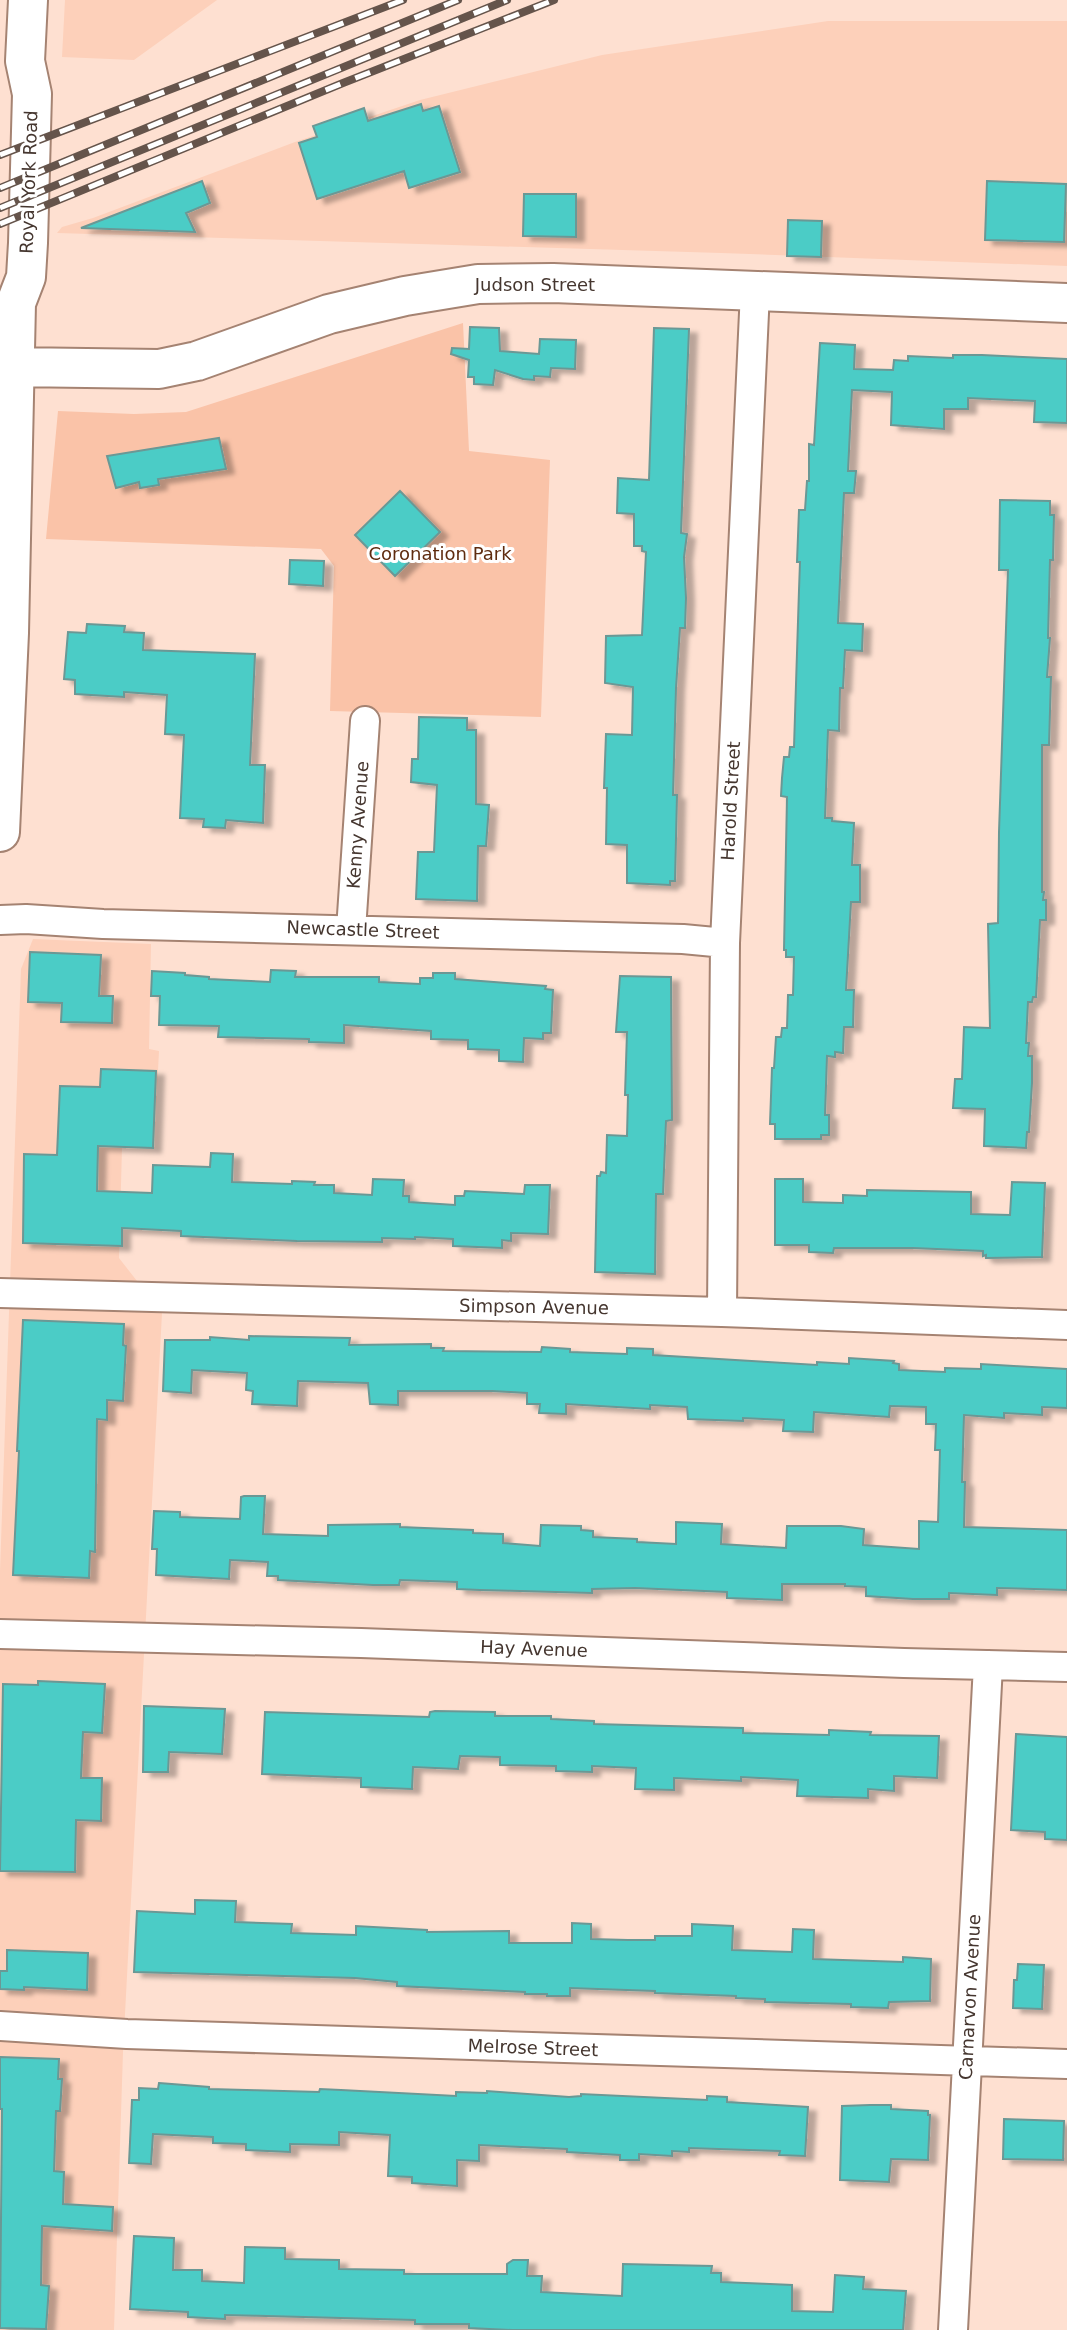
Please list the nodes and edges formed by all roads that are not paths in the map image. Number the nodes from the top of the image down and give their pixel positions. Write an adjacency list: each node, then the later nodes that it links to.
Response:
1 (27, 0): 4 (street, Royal York Road)
2 (755, 291): 3 (street, Judson Street); 4 (street, Judson Street); 9 (street, Harold Street)
3 (1067, 303)
4 (15, 367): 6 (street, Royal York Road)
5 (365, 721): 8 (street, Kenny Avenue)
6 (0, 832)
7 (0, 920): 8 (street, Newcastle Street)
8 (351, 930): 9 (street, Newcastle Street)
9 (725, 943): 11 (street, Harold Street)
10 (0, 1293): 11 (street, Simpson Avenue)
11 (722, 1312): 12 (street, Simpson Avenue)
12 (1067, 1325)
13 (0, 1634): 14 (street, Hay Avenue)
14 (988, 1665): 15 (street, Hay Avenue); 17 (street, Carnarvon Avenue)
15 (1067, 1667)
16 (0, 2026): 17 (street, Melrose Street)
17 (966, 2063): 18 (street, Melrose Street); 19 (street, Carnarvon Avenue)
18 (1067, 2064)
19 (953, 2330)

